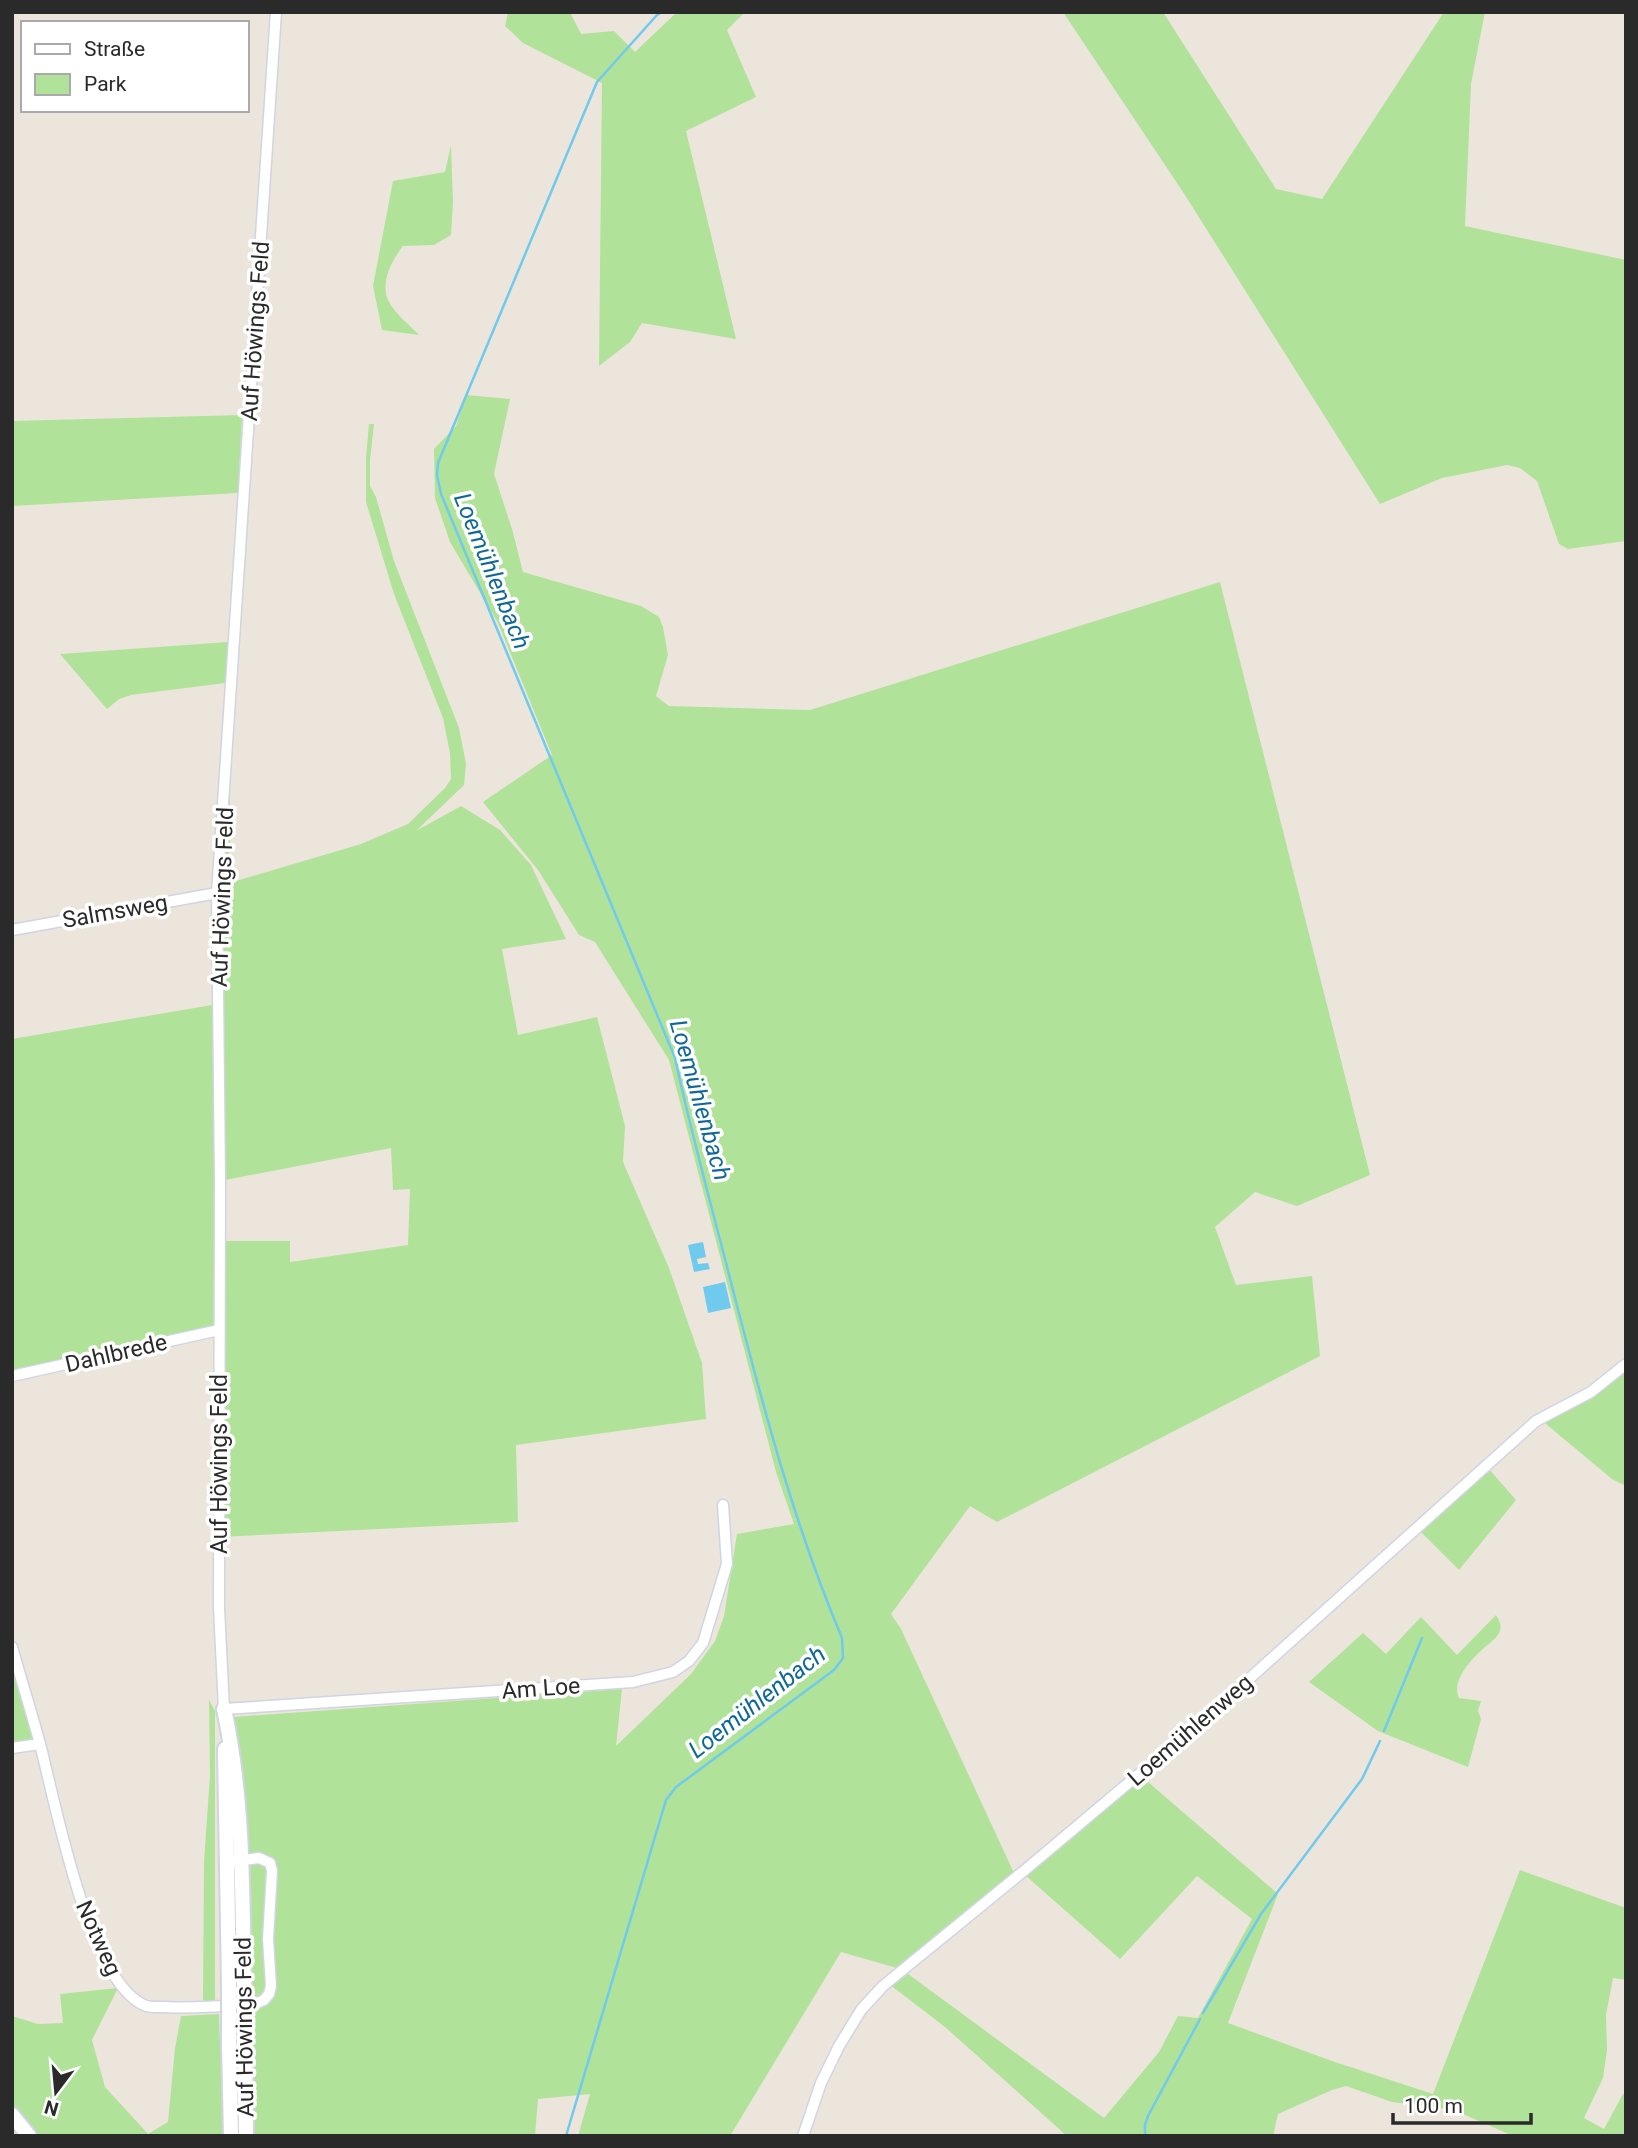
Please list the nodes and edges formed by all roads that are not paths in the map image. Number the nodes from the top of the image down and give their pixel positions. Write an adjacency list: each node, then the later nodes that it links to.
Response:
1 (276, 12): 2 (street, Auf Höwings Feld)
2 (217, 893): 3 (street, Salmsweg); 4 (street, Auf Höwings Feld)
3 (12, 930)
4 (219, 1330): 6 (street, Dahlbrede); 9 (street, Auf Höwings Feld)
5 (1626, 1364): 19 (street, Loemühlenweg)
6 (12, 1376)
7 (723, 1505): 9 (street, Am Loe)
8 (12, 1647): 10 (street, Notweg)
9 (224, 1709): 12 (main road, Auf Höwings Feld)
10 (40, 1744): 11 (street); 12 (street, Notweg)
11 (12, 1748)
12 (234, 1861): 17 (main road, Auf Höwings Feld, bridge); 18 (main road, Auf Höwings Feld, bridge)
13 (12, 2115): 16 (main road)
14 (12, 2130): 15 (main road)
15 (17, 2136)
16 (29, 2136)
17 (231, 2136)
18 (246, 2136)
19 (803, 2136)

